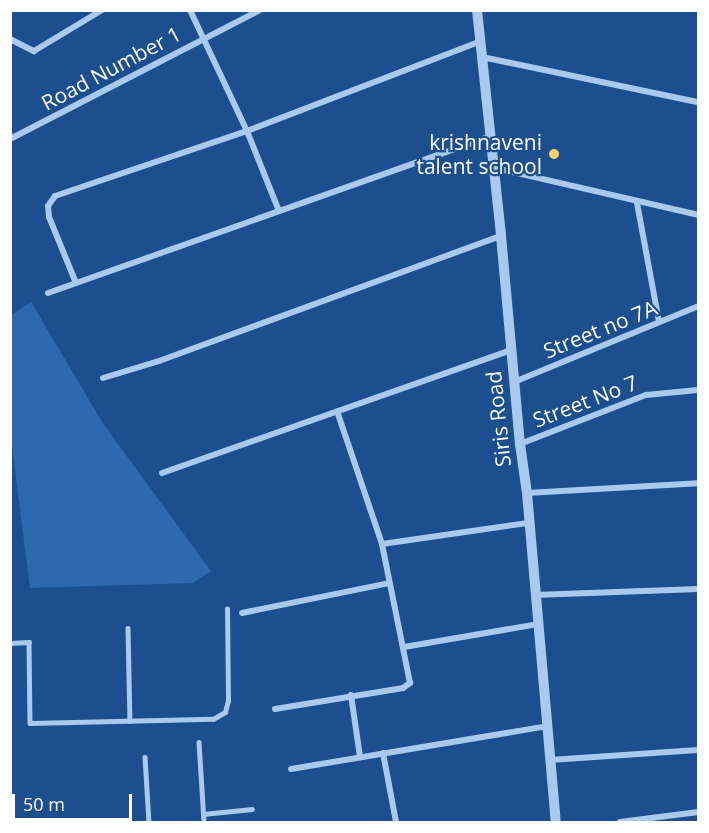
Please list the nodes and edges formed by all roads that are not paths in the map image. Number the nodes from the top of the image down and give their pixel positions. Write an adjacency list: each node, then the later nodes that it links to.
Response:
1 (102, 10): 5 (street)
2 (190, 10): 6 (street)
3 (260, 10): 6 (street, Road Number 1)
4 (477, 10): 7 (street, Siris Road)
5 (10, 39)
6 (203, 39): 10 (street); 12 (street, Road Number 1)
7 (481, 41): 8 (street, Siris Road); 10 (street)
8 (482, 57): 9 (street); 11 (street, Siris Road)
9 (699, 102)
10 (247, 131): 15 (street); 18 (street)
11 (491, 136): 13 (street, Siris Road); 15 (street)
12 (10, 139)
13 (495, 168): 14 (street); 17 (street, Siris Road)
14 (637, 203): 16 (street); 21 (street)
15 (279, 211): 18 (street)
16 (699, 215)
17 (501, 236): 22 (street, Siris Road); 23 (street)
18 (76, 283): 19 (street)
19 (48, 293)
20 (699, 306): 21 (street, Street no 7A)
21 (659, 322): 24 (street, Street no 7A)
22 (510, 350): 24 (street, Siris Road); 26 (street)
23 (104, 378)
24 (513, 382): 27 (street, Siris Road)
25 (699, 390): 27 (street, Street No 7)
26 (337, 411): 28 (street); 32 (street)
27 (520, 444): 30 (street, Siris Road)
28 (162, 473)
29 (699, 483): 30 (street)
30 (527, 493): 31 (street, Siris Road)
31 (528, 523): 32 (street); 35 (street, Siris Road)
32 (382, 544): 33 (street)
33 (389, 583): 37 (street); 41 (street)
34 (699, 589): 35 (street)
35 (535, 595): 38 (street, Siris Road)
36 (227, 609): 44 (lane)
37 (242, 613)
38 (539, 624): 41 (street); 45 (street, Siris Road)
39 (128, 628): 44 (lane)
40 (10, 643): 44 (lane)
41 (404, 647): 42 (street)
42 (351, 695): 43 (street); 50 (street)
43 (275, 709)
44 (130, 721)
45 (547, 726): 48 (street); 51 (street, Siris Road)
46 (199, 742): 56 (lane)
47 (699, 750): 51 (street)
48 (383, 753): 50 (street); 60 (street)
49 (145, 757): 58 (lane)
50 (360, 757): 52 (street)
51 (550, 760): 61 (street, Siris Road)
52 (291, 769)
53 (10, 796): 57 (street)
54 (252, 809): 56 (lane)
55 (699, 812): 62 (street)
56 (203, 814): 59 (lane)
57 (11, 822)
58 (149, 822)
59 (204, 822)
60 (396, 822)
61 (556, 822)
62 (620, 822)

